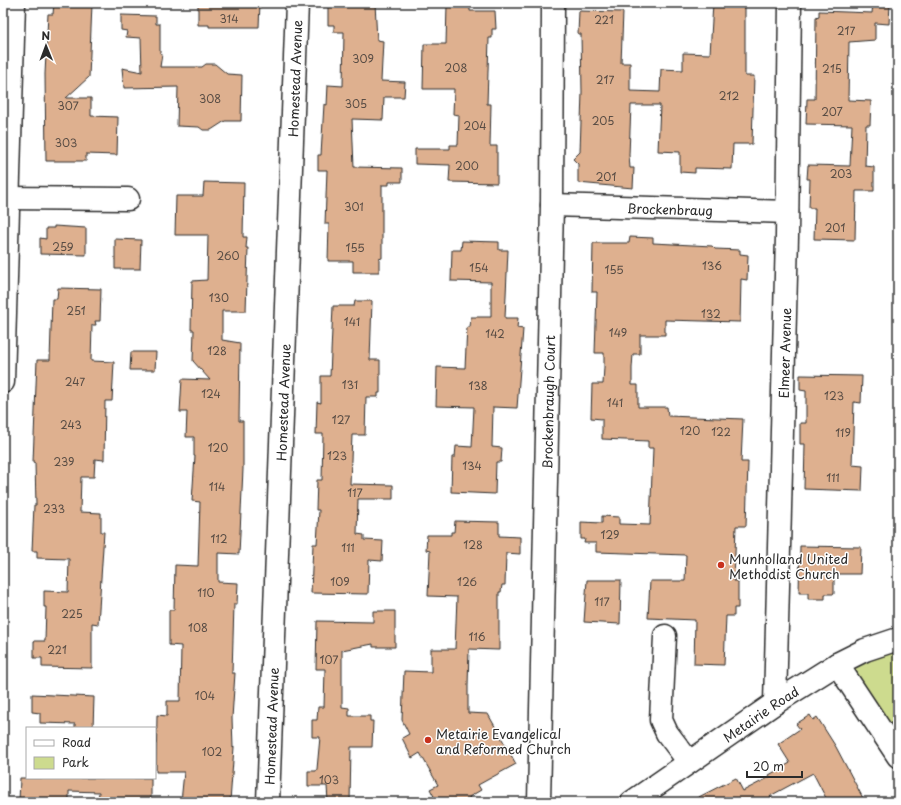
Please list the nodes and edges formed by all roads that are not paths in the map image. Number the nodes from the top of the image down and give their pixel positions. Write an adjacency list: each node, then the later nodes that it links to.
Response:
1 (14, 3): 5 (street)
2 (297, 3): 16 (street, Homestead Avenue)
3 (553, 3): 7 (street, Brockenbraugh Court)
4 (790, 3): 8 (street, Elmeer Avenue)
5 (5, 198): 6 (street); 9 (street)
6 (128, 199)
7 (552, 205): 8 (street, Brockenbraug); 17 (street, Brockenbraugh Court)
8 (787, 212): 13 (street, Elmeer Avenue)
9 (3, 382)
10 (665, 636): 15 (street)
11 (898, 639): 12 (street, Metairie Road)
12 (837, 664): 13 (street, Metairie Road); 14 (street)
13 (775, 703): 15 (street, Metairie Road)
14 (898, 756)
15 (689, 762): 18 (street, Metairie Road)
16 (268, 802)
17 (539, 802)
18 (632, 802)

